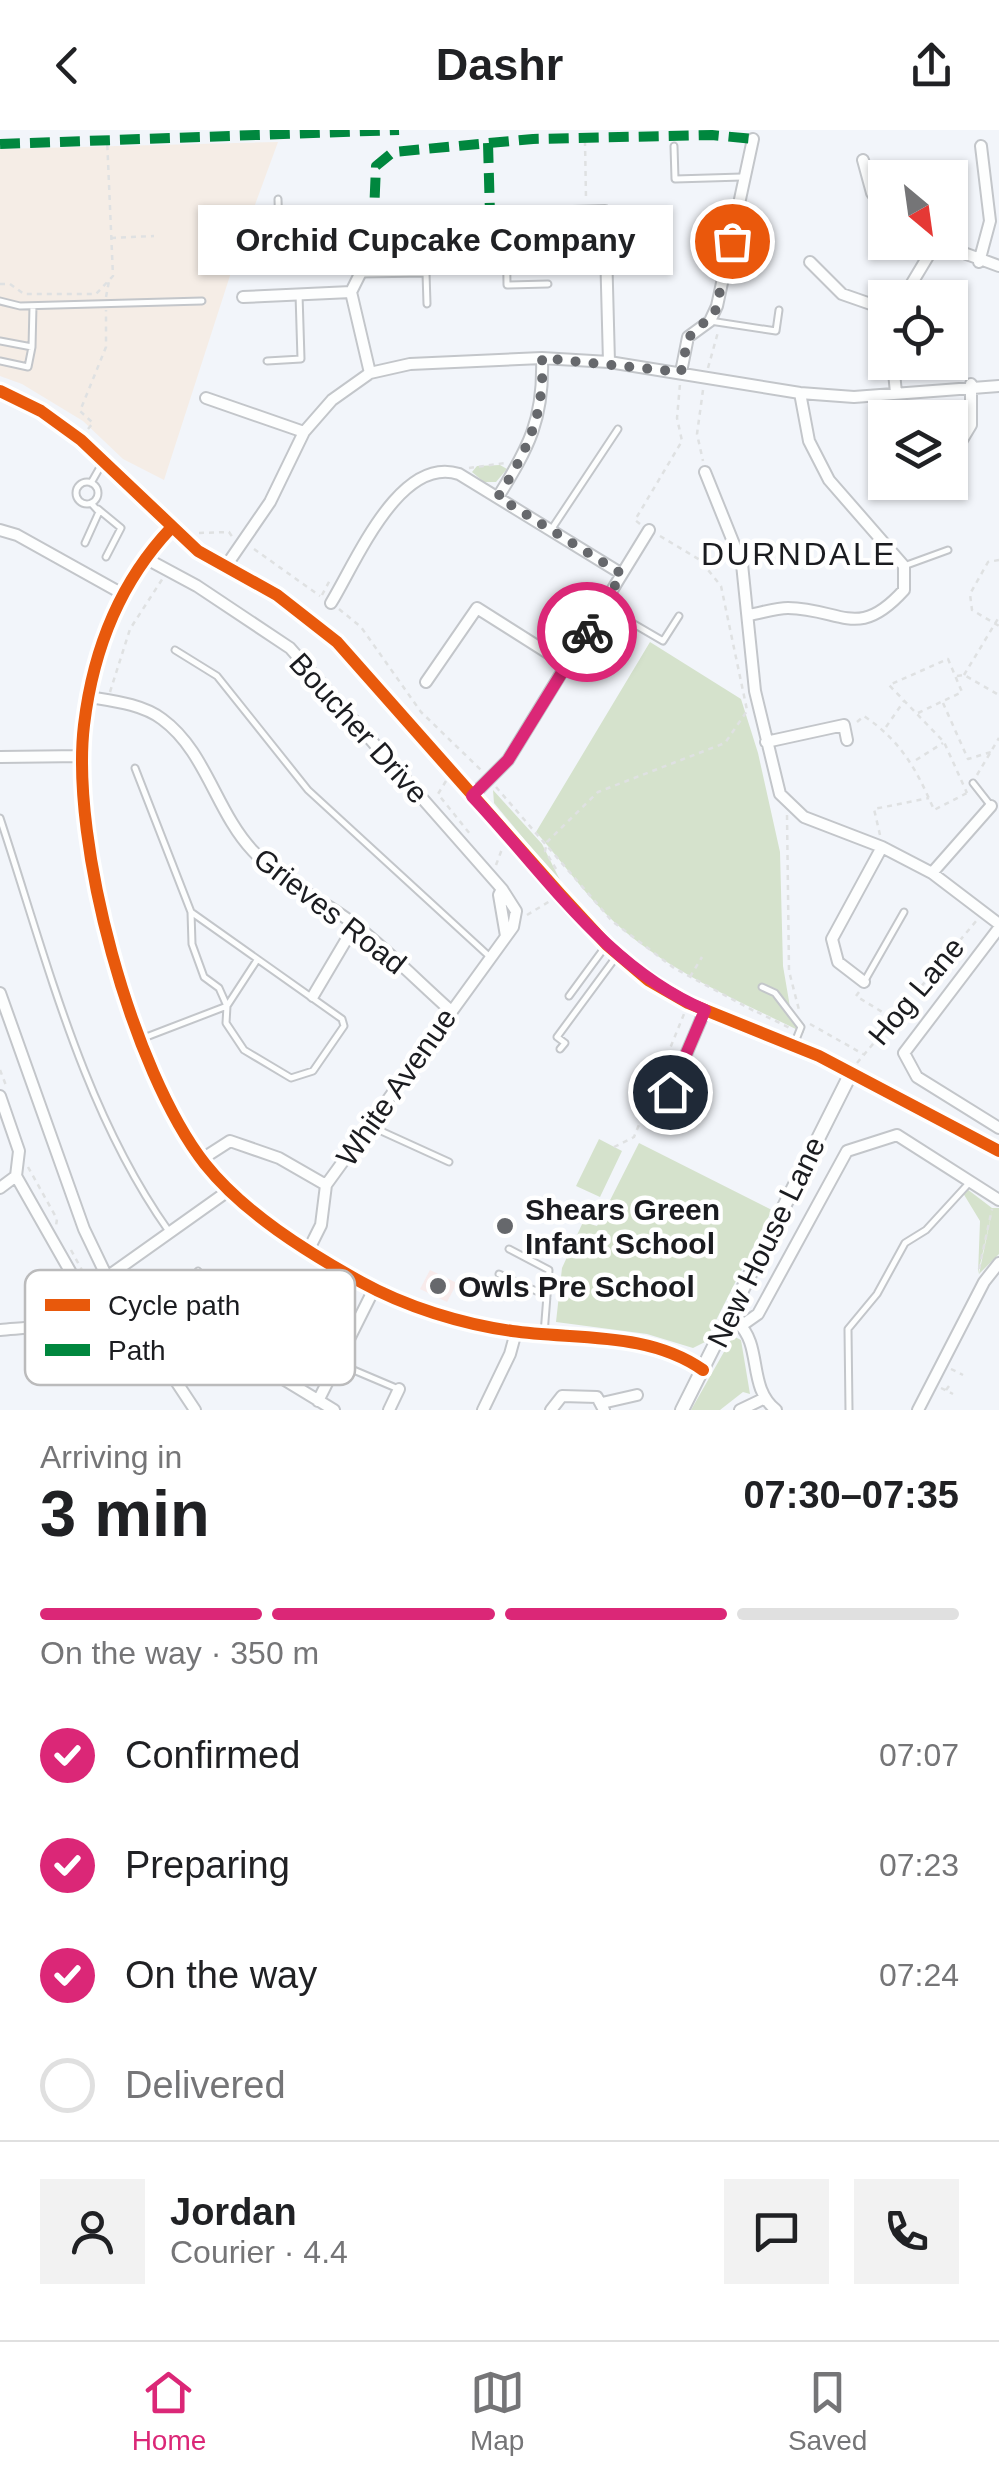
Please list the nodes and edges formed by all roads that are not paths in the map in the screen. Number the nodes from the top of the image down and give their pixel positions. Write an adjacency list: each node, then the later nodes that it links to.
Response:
1 (754, 138): 5 (street)
2 (674, 146): 5 (lane)
3 (981, 146): 14 (street)
4 (863, 160): 6 (street)
5 (746, 177): 27 (street)
6 (868, 178)
7 (278, 199): 11 (lane)
8 (506, 214): 9 (street); 17 (lane); 33 (street)
9 (480, 215)
10 (361, 218): 11 (street)
11 (361, 231): 16 (street)
12 (968, 257): 14 (street)
13 (810, 262): 23 (street)
14 (979, 262): 15 (street)
15 (999, 266)
16 (360, 274): 18 (street); 24 (lane)
17 (548, 284)
18 (352, 292): 19 (street); 35 (street)
19 (298, 294): 20 (street); 31 (lane)
20 (244, 298)
21 (0, 300): 25 (lane)
22 (202, 301): 25 (lane)
23 (868, 303)
24 (427, 304)
25 (33, 306): 29 (lane)
26 (778, 310): 27 (lane)
27 (715, 322): 34 (street)
28 (0, 340): 29 (lane)
29 (32, 347): 32 (lane)
30 (542, 358): 33 (street); 35 (street); 49 (street)
31 (266, 361)
32 (0, 362)
33 (609, 362): 34 (street)
34 (681, 372): 40 (street)
35 (370, 373): 45 (street)
36 (895, 380): 41 (street)
37 (971, 384): 38 (street); 41 (street); 44 (street)
38 (999, 386)
39 (0, 391): 46 (street)
40 (800, 393): 41 (street); 61 (street)
41 (896, 394)
42 (206, 398): 45 (street)
43 (618, 428): 54 (lane)
44 (968, 430)
45 (304, 432): 60 (street)
46 (104, 460): 48 (lane); 52 (street)
47 (705, 472): 66 (street)
48 (91, 483): 50 (lane); 50 (lane)
49 (498, 497): 54 (street); 64 (street)
50 (91, 503): 51 (lane)
51 (98, 508): 56 (lane); 58 (lane)
52 (171, 528): 59 (street); 60 (street)
53 (0, 530): 63 (street)
54 (551, 530): 62 (street)
55 (649, 530): 62 (street)
56 (85, 543)
57 (948, 550): 61 (lane)
58 (106, 557)
59 (145, 558): 63 (street); 87 (street, Boucher Drive)
60 (226, 566): 78 (street)
61 (904, 566): 66 (street)
62 (622, 574): 65 (street)
63 (121, 593): 71 (street)
64 (326, 600)
65 (603, 606): 67 (lane); 69 (street)
66 (749, 615): 73 (street)
67 (678, 616)
68 (175, 650): 89 (lane)
69 (567, 665): 70 (street); 78 (street)
70 (426, 682)
71 (89, 697): 74 (street); 85 (street, Grieves Road)
72 (847, 740): 73 (street)
73 (766, 742): 81 (street)
74 (84, 756): 75 (street); 99 (street)
75 (0, 757)
76 (135, 768): 83 (lane)
77 (973, 783): 79 (lane)
78 (472, 796): 88 (street)
79 (991, 806): 82 (street)
80 (0, 818): 118 (lane)
81 (882, 847): 82 (street); 91 (street)
82 (932, 873): 86 (street)
83 (191, 912): 90 (lane); 96 (lane)
84 (904, 912): 91 (lane)
85 (355, 925): 94 (street); 97 (street, Grieves Road)
86 (999, 926): 104 (street)
87 (506, 936): 89 (street, White Avenue)
88 (612, 950): 95 (lane); 98 (street); 101 (lane)
89 (490, 957): 97 (street, White Avenue)
90 (258, 958): 94 (lane); 96 (lane)
91 (864, 982)
92 (762, 986): 100 (lane)
93 (0, 994): 123 (street)
94 (313, 996): 96 (lane)
95 (570, 996)
96 (226, 1006): 99 (lane)
97 (450, 1010): 106 (street, White Avenue)
98 (705, 1010): 100 (street); 105 (street)
99 (141, 1039): 110 (street)
100 (796, 1039): 102 (street)
101 (560, 1049)
102 (851, 1073): 107 (street); 130 (street, New House Lane)
103 (0, 1096): 112 (street)
104 (966, 1108): 107 (street); 108 (street)
105 (685, 1113)
106 (368, 1126): 111 (lane); 114 (street, White Avenue)
107 (957, 1127): 109 (street)
108 (999, 1128)
109 (999, 1151)
110 (202, 1160): 114 (street); 116 (street)
111 (449, 1162)
112 (16, 1176): 115 (street); 122 (street)
113 (970, 1182): 117 (street); 133 (street, New House Lane); 155 (lane)
114 (326, 1185): 119 (street, White Avenue)
115 (0, 1188)
116 (228, 1192): 118 (street); 119 (street)
117 (996, 1201)
118 (170, 1232): 124 (street)
119 (310, 1249): 125 (street)
120 (509, 1249): 129 (lane)
121 (999, 1263): 156 (street)
122 (69, 1270)
123 (104, 1270)
124 (117, 1270)
125 (344, 1270)
126 (500, 1274): 129 (lane)
127 (355, 1276): 128 (street)
128 (374, 1288): 131 (street); 135 (street)
129 (547, 1296): 136 (lane)
130 (728, 1318): 133 (street); 138 (street, New House Lane)
131 (355, 1324)
132 (25, 1326): 134 (street)
133 (741, 1326): 144 (street)
134 (0, 1330)
135 (516, 1332): 136 (street); 150 (street)
136 (544, 1334): 138 (street)
137 (355, 1370): 142 (lane)
138 (703, 1370): 152 (street, New House Lane)
139 (177, 1385): 147 (street)
140 (293, 1385): 145 (street)
141 (325, 1385): 145 (street)
142 (399, 1389): 149 (street)
143 (637, 1395): 146 (street)
144 (764, 1399): 153 (street); 154 (street)
145 (318, 1400): 148 (street)
146 (603, 1406): 151 (street)
147 (195, 1410)
148 (334, 1410)
149 (389, 1410)
150 (483, 1410)
151 (551, 1410)
152 (682, 1410)
153 (740, 1410)
154 (776, 1410)
155 (849, 1410)
156 (918, 1410)

